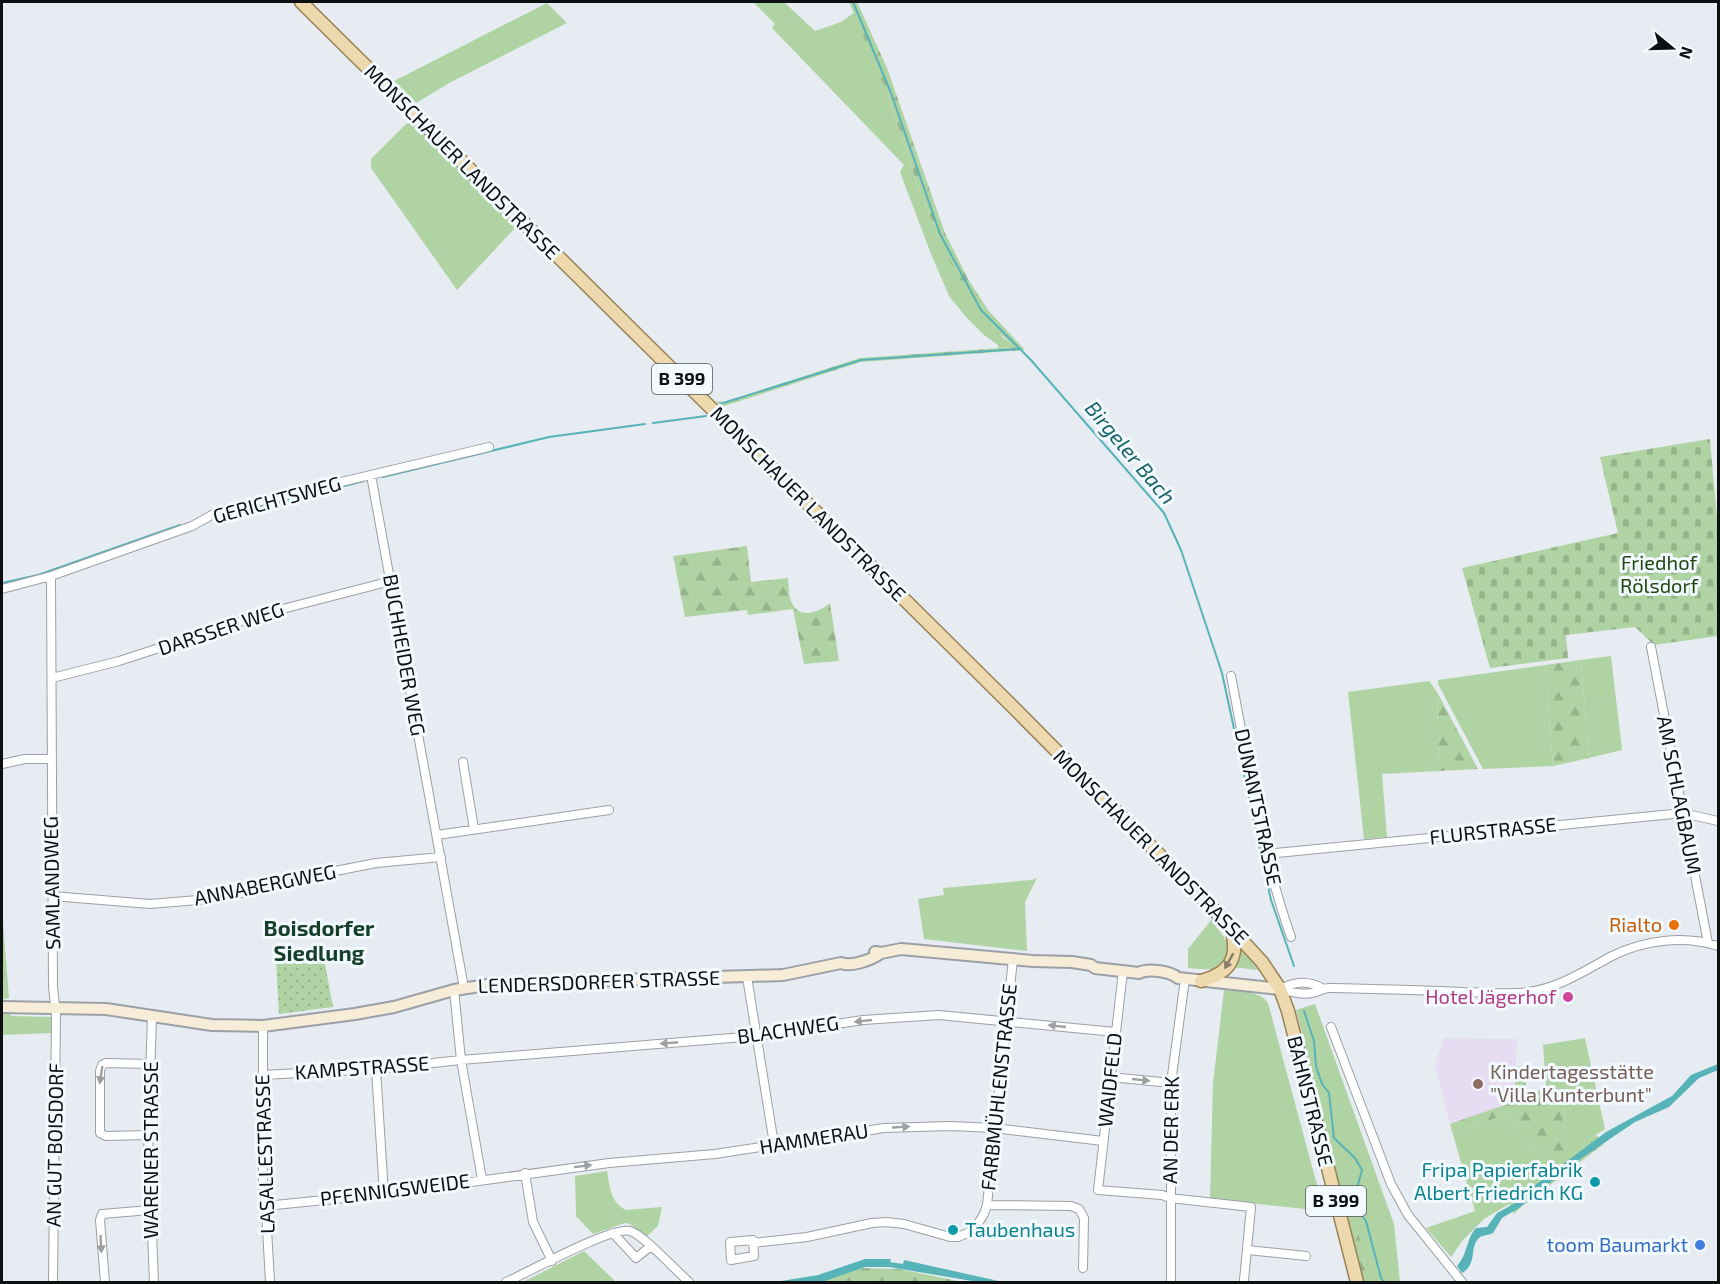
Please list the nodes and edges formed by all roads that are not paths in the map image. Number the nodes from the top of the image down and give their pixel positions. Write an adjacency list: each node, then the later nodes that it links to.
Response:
1 (300, 2): 21 (main road, MONSCHAUER LANDSTRASSE / B 399)
2 (489, 447): 3 (street, GERICHTSWEG)
3 (372, 475): 4 (street, GERICHTSWEG); 5 (street, BUCHHEIDER WEG)
4 (51, 576): 6 (street, GERICHTSWEG); 9 (street, SAMLANDWEG)
5 (391, 581): 9 (street, DARSSER WEG); 17 (street, BUCHHEIDER WEG)
6 (2, 589)
7 (1651, 647): 14 (street, AM SCHLAGBAUM)
8 (1231, 676): 18 (street, DUNANTSTRASSE)
9 (52, 678): 10 (street, SAMLANDWEG)
10 (51, 759): 12 (street); 20 (street, SAMLANDWEG)
11 (463, 762): 16 (street)
12 (2, 764)
13 (609, 810): 16 (street)
14 (1683, 813): 15 (street, FLURSTRASSE); 18 (street, FLURSTRASSE); 23 (street, AM SCHLAGBAUM)
15 (1719, 821)
16 (474, 829): 17 (street)
17 (436, 836): 19 (street, BUCHHEIDER WEG)
18 (1266, 854): 22 (street, DUNANTSTRASSE)
19 (441, 857): 20 (street, ANNABERGWEG); 30 (street, BUCHHEIDER WEG)
20 (52, 896): 33 (street, SAMLANDWEG)
21 (1230, 927): 29 (main road, one-way to 29); 31 (main road, MONSCHAUER LANDSTRASSE / B 399)
22 (1291, 937)
23 (1708, 943): 24 (street); 31 (street)
24 (1719, 946)
25 (1013, 959): 26 (street, LENDERSDORFER STRASSE); 27 (street, LENDERSDORFER STRASSE); 35 (street, FARBMÜHLENSTRASSE)
26 (1123, 971): 28 (street, LENDERSDORFER STRASSE); 38 (street, WAIDFELD)
27 (747, 976): 30 (street, LENDERSDORFER STRASSE); 39 (street)
28 (1181, 978): 29 (street, LENDERSDORFER STRASSE); 45 (street, AN DER ERK)
29 (1201, 981): 31 (street, LENDERSDORFER STRASSE)
30 (459, 989): 36 (street, LENDERSDORFER STRASSE); 40 (street, BUCHHEIDER WEG)
31 (1280, 989): 74 (main road, BAHNSTRASSE / B 399)
32 (2, 1007): 33 (street, LENDERSDORFER STRASSE)
33 (55, 1008): 34 (street, LENDERSDORFER STRASSE); 66 (street, AN GUT BOISDORF)
34 (152, 1017): 36 (street, LENDERSDORFER STRASSE); 41 (street, WARENER STRASSE)
35 (1006, 1020): 38 (street, BLACHWEG, one-way to 35); 39 (street, BLACHWEG, one-way to 39); 46 (street, FARBMÜHLENSTRASSE)
36 (263, 1026): 43 (street, LASALLESTRASSE)
37 (1331, 1027): 64 (street)
38 (1115, 1032): 44 (street, WAIDFELD)
39 (756, 1036): 40 (street, BLACHWEG, one-way to 40); 49 (street)
40 (461, 1060): 42 (street, KAMPSTRASSE); 51 (street, BUCHHEIDER WEG)
41 (150, 1064): 47 (street, WARENER STRASSE); 47 (street, one-way to 47)
42 (376, 1069): 43 (street, KAMPSTRASSE); 52 (street)
43 (263, 1075): 55 (street, LASALLESTRASSE)
44 (1110, 1077): 45 (street, one-way to 45); 48 (street, WAIDFELD)
45 (1171, 1083): 53 (street, AN DER ERK)
46 (994, 1128): 48 (street, HAMMERAU); 49 (street, HAMMERAU, one-way to 46); 54 (street, FARBMÜHLENSTRASSE)
47 (148, 1135): 56 (street, WARENER STRASSE)
48 (1103, 1141): 53 (street, WAIDFELD)
49 (774, 1144): 50 (street, HAMMERAU, one-way to 49)
50 (525, 1173): 51 (street, PFENNIGSWEIDE); 62 (street)
51 (482, 1179): 52 (street, PFENNIGSWEIDE)
52 (384, 1194): 55 (street, PFENNIGSWEIDE)
53 (1170, 1198): 60 (street); 73 (street, AN DER ERK)
54 (987, 1205): 58 (street); 63 (street, FARBMÜHLENSTRASSE)
55 (265, 1206): 70 (street, LASALLESTRASSE)
56 (150, 1210): 67 (street, one-way to 67); 69 (street, WARENER STRASSE)
57 (613, 1233): 59 (street); 59 (street); 62 (street)
58 (753, 1243)
59 (651, 1246): 72 (street)
60 (1247, 1250): 61 (street); 65 (street)
61 (1306, 1256)
62 (552, 1261): 71 (street)
63 (1083, 1268)
64 (1457, 1276)
65 (1244, 1280)
66 (53, 1282)
67 (105, 1282)
68 (147, 1282): 69 (street)
69 (154, 1282)
70 (270, 1282)
71 (506, 1282)
72 (689, 1282)
73 (1171, 1282)
74 (1357, 1282)

